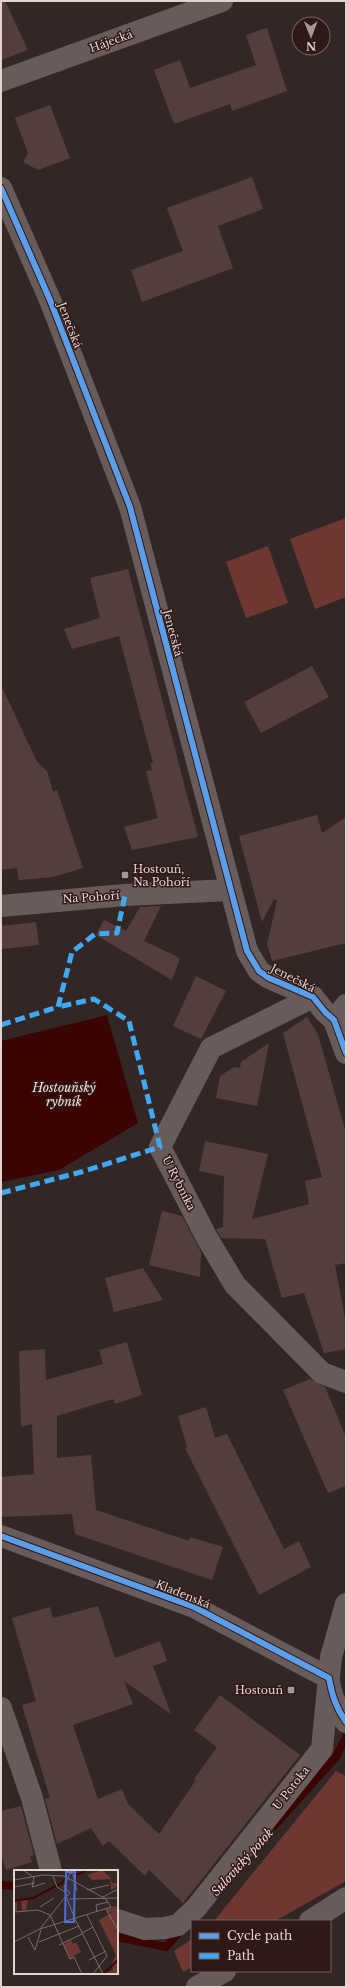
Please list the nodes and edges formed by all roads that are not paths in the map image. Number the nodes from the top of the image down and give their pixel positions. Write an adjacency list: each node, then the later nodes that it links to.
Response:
1 (222, 1): 2 (street, Hájecká)
2 (1, 82)
3 (1, 188): 4 (street, Jenečská)
4 (230, 890): 5 (street, Na Pohoří); 6 (street, Jenečská)
5 (1, 906)
6 (313, 997): 7 (street, Jenečská); 9 (street, U Rybníka)
7 (340, 1013): 8 (street, Jenečská)
8 (346, 1053)
9 (346, 1382)
10 (1, 1536): 12 (street, Kladenská)
11 (346, 1604): 12 (street)
12 (329, 1678): 14 (street); 17 (street, U Potoka)
13 (1, 1708): 15 (street)
14 (346, 1722)
15 (51, 1870)
16 (346, 1898): 18 (street)
17 (118, 1920)
18 (312, 1920)
19 (223, 1972): 20 (street)
20 (197, 1987)

